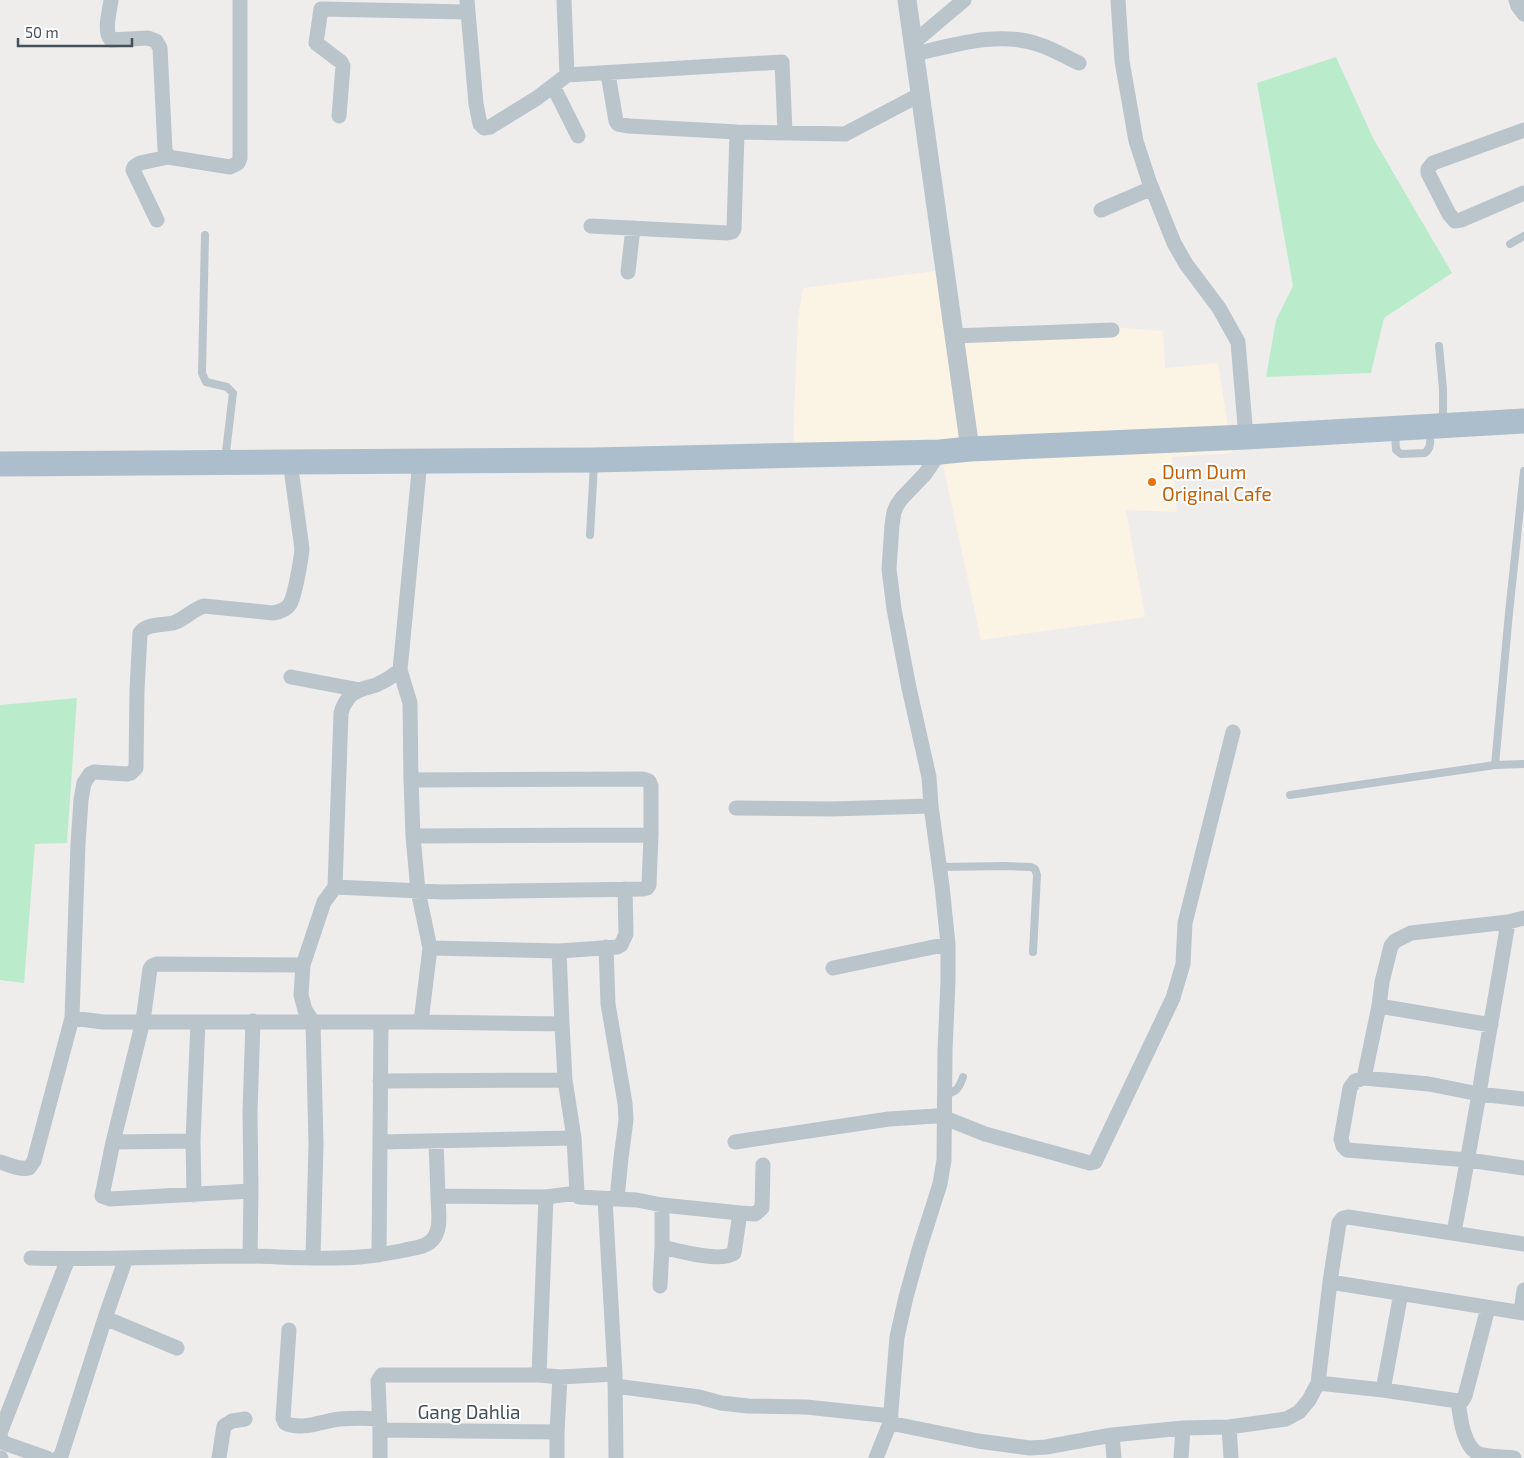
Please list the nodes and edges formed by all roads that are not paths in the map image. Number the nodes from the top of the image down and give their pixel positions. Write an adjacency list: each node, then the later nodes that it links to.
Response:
1 (111, 0): 21 (street)
2 (240, 0): 21 (street)
3 (564, 0): 13 (street)
4 (907, 0): 10 (street)
5 (964, 0): 10 (street)
6 (1118, 0): 22 (street)
7 (1516, 0): 9 (street)
8 (467, 6): 14 (street); 16 (street)
9 (1524, 14)
10 (914, 48): 11 (street); 15 (street)
11 (1078, 62)
12 (608, 74): 13 (street); 18 (street); 19 (street)
13 (567, 75): 14 (street)
14 (553, 86): 20 (street)
15 (921, 94): 19 (street); 33 (street)
16 (339, 116)
17 (1524, 130): 23 (street)
18 (737, 132): 19 (street); 27 (street)
19 (785, 132)
20 (578, 136)
21 (168, 157): 25 (street)
22 (1152, 188): 24 (street); 37 (street)
23 (1524, 193)
24 (1102, 210)
25 (157, 220)
26 (591, 226): 27 (street)
27 (633, 228): 31 (street)
28 (205, 235): 42 (lane)
29 (1524, 236): 30 (lane)
30 (1510, 244)
31 (628, 272)
32 (1112, 330): 33 (street)
33 (954, 336): 38 (street)
34 (1439, 346): 36 (lane)
35 (1524, 422): 36 (main road)
36 (1436, 426): 37 (main road)
37 (1246, 437): 38 (main road)
38 (954, 450): 39 (main road); 54 (street)
39 (594, 460): 41 (main road); 45 (lane)
40 (290, 461): 41 (main road); 42 (main road); 72 (street)
41 (420, 461): 46 (street)
42 (225, 462): 43 (main road)
43 (0, 464)
44 (1524, 471): 51 (lane)
45 (590, 535)
46 (400, 670): 48 (street); 52 (street)
47 (291, 677): 48 (street)
48 (360, 690): 59 (street)
49 (1233, 732): 88 (street)
50 (1524, 764): 51 (lane)
51 (1495, 765): 53 (lane)
52 (411, 780): 56 (street); 57 (street)
53 (1290, 795)
54 (931, 806): 55 (street); 58 (street)
55 (736, 808)
56 (651, 835): 57 (street); 60 (street)
57 (413, 836): 61 (street)
58 (940, 867): 64 (street); 68 (lane)
59 (334, 887): 61 (street); 69 (street)
60 (625, 889): 61 (street); 66 (street)
61 (418, 891): 65 (street)
62 (1524, 918): 63 (street)
63 (1508, 922): 71 (street); 80 (street)
64 (948, 944): 70 (street); 86 (street)
65 (430, 948): 67 (street); 78 (street)
66 (606, 948): 67 (street); 104 (street)
67 (559, 951): 79 (street)
68 (1034, 952)
69 (303, 965): 73 (street); 76 (street)
70 (833, 968)
71 (1379, 1006): 80 (street); 82 (street)
72 (72, 1018): 73 (street); 96 (street)
73 (143, 1021): 74 (street); 92 (street)
74 (198, 1022): 75 (street); 90 (street)
75 (253, 1022): 76 (street); 99 (street)
76 (313, 1022): 77 (street); 114 (street)
77 (381, 1022): 78 (street); 84 (street)
78 (421, 1022): 79 (street)
79 (562, 1024): 83 (street)
80 (1492, 1025): 85 (street)
81 (963, 1077): 86 (lane)
82 (1364, 1078): 85 (street); 95 (street)
83 (565, 1080): 84 (street); 89 (street)
84 (380, 1081): 93 (street)
85 (1479, 1094): 87 (street); 95 (street)
86 (944, 1095): 88 (street)
87 (1524, 1099)
88 (945, 1118): 94 (street); 132 (street)
89 (574, 1138): 91 (street); 100 (street)
90 (193, 1141): 92 (street); 101 (street)
91 (436, 1141): 93 (street); 102 (street)
92 (113, 1142): 101 (street)
93 (380, 1142): 110 (street)
94 (735, 1142)
95 (1468, 1160): 98 (street); 107 (street)
96 (0, 1162)
97 (763, 1166): 106 (street)
98 (1524, 1168)
99 (251, 1191): 101 (street); 111 (street)
100 (576, 1193): 103 (street); 104 (street)
101 (194, 1196)
102 (438, 1196): 103 (street); 110 (street)
103 (546, 1197): 125 (street)
104 (611, 1199): 105 (street); 127 (street)
105 (662, 1205): 106 (street); 109 (street)
106 (740, 1213): 109 (street)
107 (1454, 1232): 108 (street); 116 (street)
108 (1524, 1244)
109 (662, 1247): 117 (street)
110 (379, 1255): 114 (street)
111 (250, 1256): 113 (street); 114 (street)
112 (31, 1258): 115 (street)
113 (126, 1258): 115 (street); 122 (street)
114 (313, 1258)
115 (68, 1259): 137 (street)
116 (1330, 1282): 119 (street); 128 (street)
117 (660, 1286)
118 (1524, 1290): 121 (street)
119 (1401, 1292): 120 (street); 129 (street)
120 (1488, 1308): 121 (street); 130 (street)
121 (1523, 1313)
122 (105, 1318): 124 (street); 140 (street)
123 (289, 1330): 133 (street, Gang Dahlia)
124 (177, 1348)
125 (539, 1375): 126 (street); 133 (street)
126 (560, 1377): 127 (street); 136 (street)
127 (615, 1380): 132 (street); 144 (street)
128 (1318, 1383): 129 (street); 134 (street)
129 (1383, 1390): 130 (street)
130 (1458, 1401): 149 (street)
131 (245, 1419): 141 (street)
132 (890, 1420): 138 (street); 145 (street)
133 (380, 1425): 136 (street, Gang Dahlia); 142 (street)
134 (1229, 1427): 135 (street); 148 (street)
135 (1183, 1428): 138 (street); 147 (street)
136 (557, 1432): 143 (street)
137 (0, 1434): 139 (street)
138 (1112, 1435): 146 (street)
139 (47, 1458)
140 (58, 1458)
141 (219, 1458)
142 (380, 1458)
143 (557, 1458)
144 (616, 1458)
145 (876, 1458)
146 (1114, 1458)
147 (1181, 1458)
148 (1230, 1458)
149 (1514, 1458)

